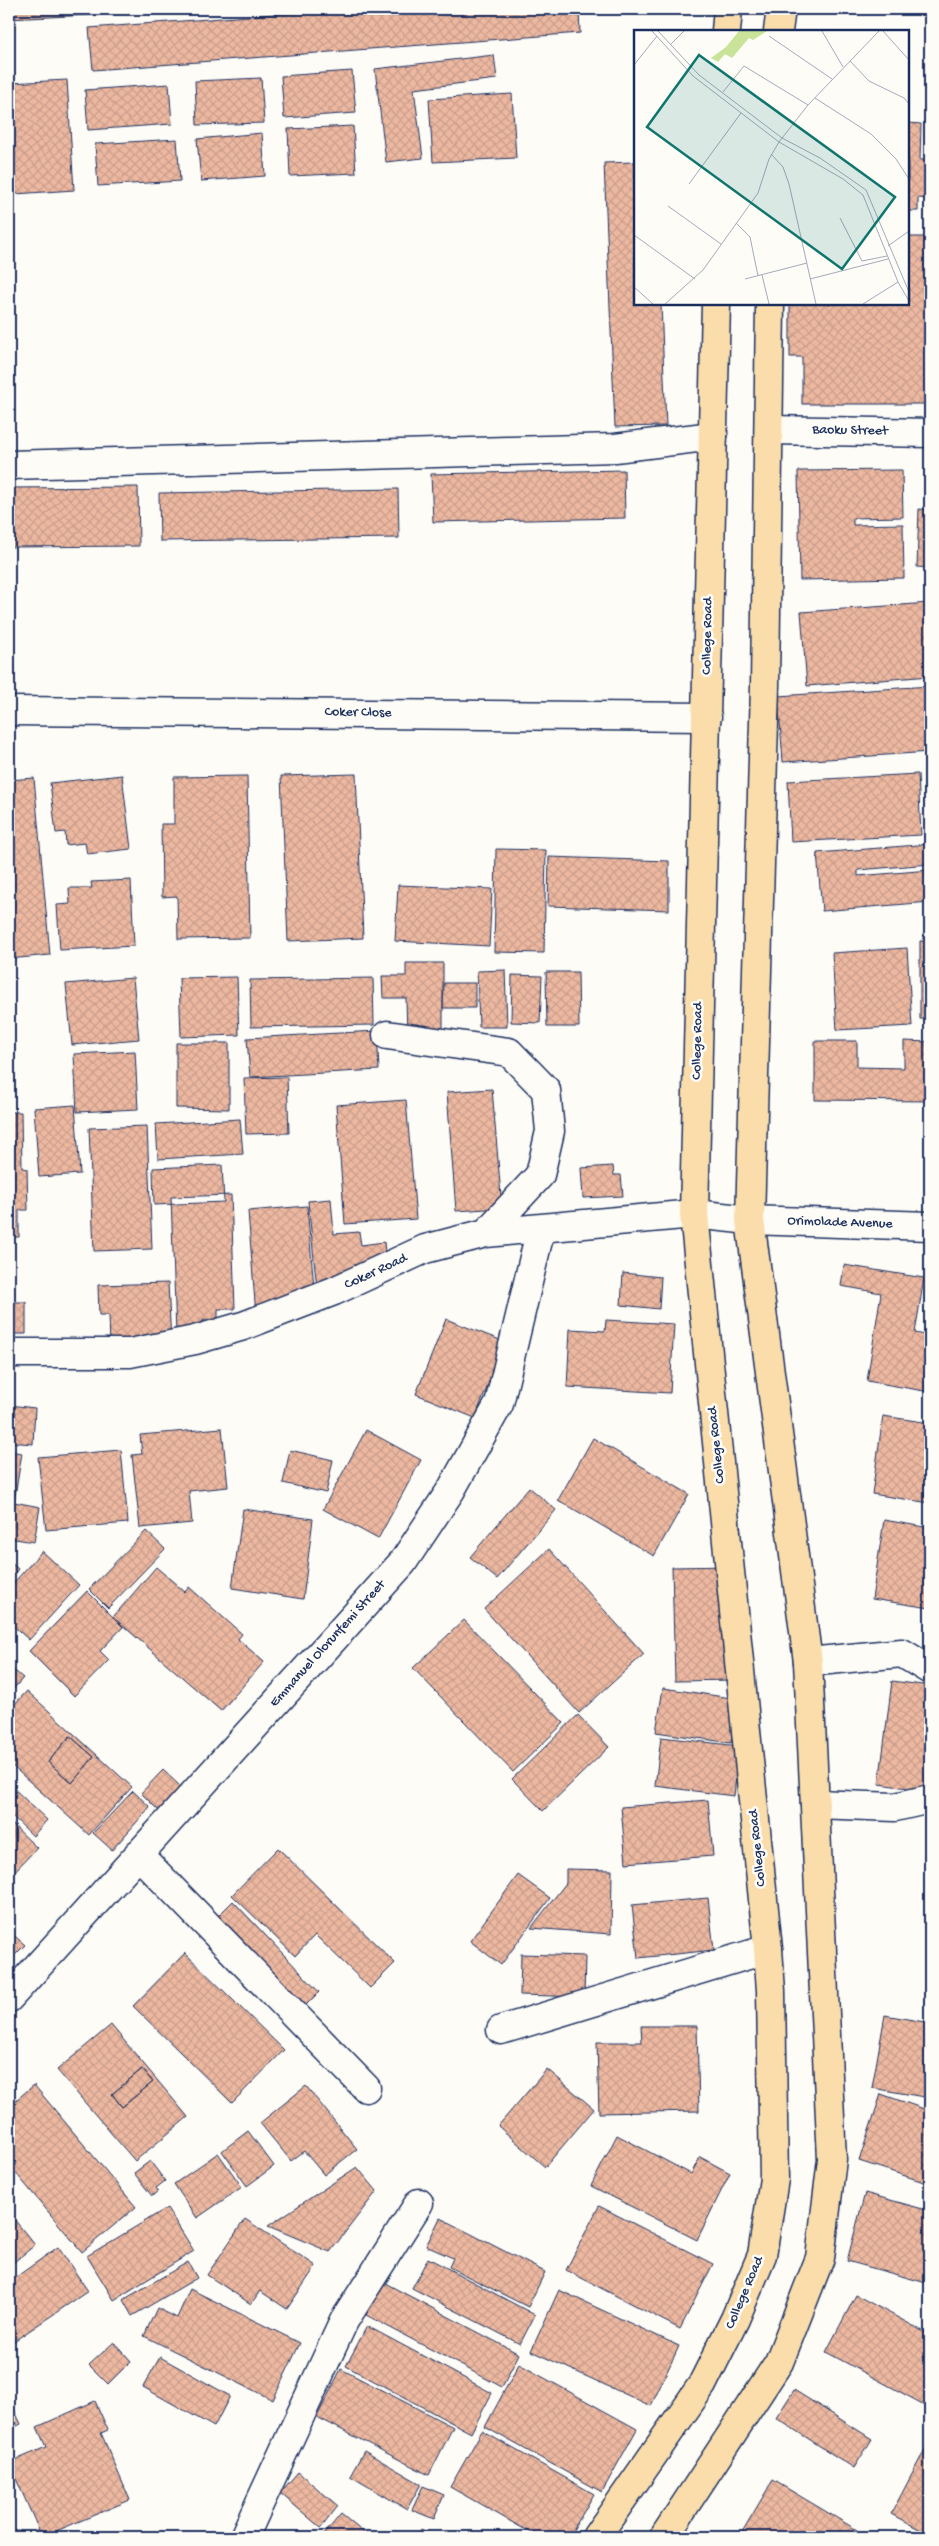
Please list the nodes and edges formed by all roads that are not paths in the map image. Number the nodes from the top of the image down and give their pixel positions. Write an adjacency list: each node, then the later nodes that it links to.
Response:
1 (728, 9): 3 (main road)
2 (780, 9): 4 (main road)
3 (726, 30)
4 (778, 30)
5 (716, 305): 9 (main road, College Road)
6 (770, 305): 7 (main road)
7 (770, 430): 8 (street, Baoku Street); 15 (main road)
8 (930, 433)
9 (713, 436): 10 (street); 12 (main road, College Road)
10 (9, 465)
11 (9, 711): 12 (street, Coker Close)
12 (706, 717): 14 (main road, College Road)
13 (387, 1035): 18 (street)
14 (694, 1214): 15 (street, Coker Road); 17 (street, Coker Road); 25 (main road, College Road)
15 (750, 1220): 16 (street, Orimolade Avenue); 20 (main road)
16 (930, 1226)
17 (541, 1228): 18 (street, Coker Road); 24 (street, Emmanuel Olorunfemi Street)
18 (486, 1233): 19 (street, Coker Road)
19 (9, 1353)
20 (808, 1662): 21 (street); 23 (main road)
21 (930, 1670)
22 (930, 1799): 23 (street)
23 (814, 1804): 32 (main road)
24 (138, 1854): 26 (street, Emmanuel Olorunfemi Street); 28 (street)
25 (768, 1949): 27 (street); 31 (main road, College Road)
26 (9, 1998)
27 (501, 2030)
28 (366, 2088)
29 (419, 2203): 30 (street)
30 (244, 2537)
31 (596, 2537)
32 (664, 2537)

